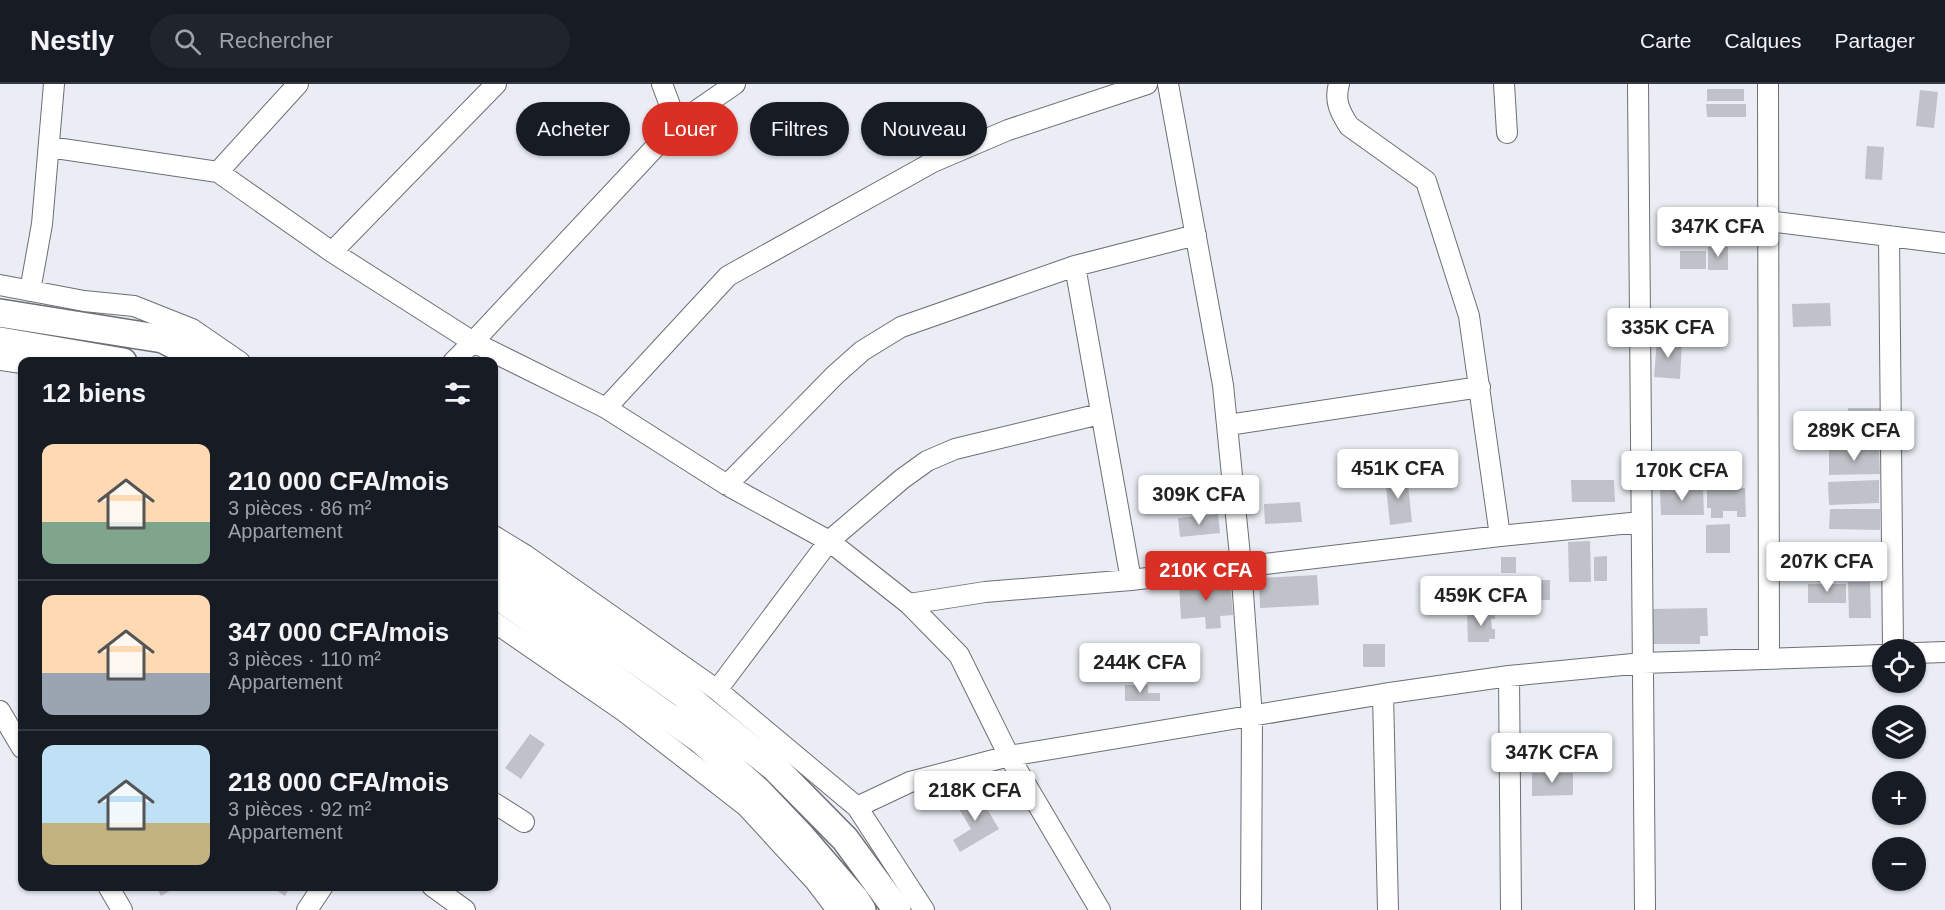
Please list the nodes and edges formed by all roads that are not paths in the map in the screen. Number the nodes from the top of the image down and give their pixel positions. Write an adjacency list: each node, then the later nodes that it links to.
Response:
1 (54, 84): 15 (street)
2 (298, 84): 17 (street)
3 (496, 84): 22 (street)
4 (662, 84): 12 (street)
5 (735, 84): 13 (street)
6 (1147, 84): 36 (street)
7 (1168, 84): 19 (street)
8 (1339, 84): 35 (street)
9 (1504, 84): 14 (street)
10 (1638, 84): 40 (street)
11 (1768, 84): 18 (street)
12 (669, 102)
13 (709, 102)
14 (1507, 133)
15 (49, 147): 17 (street); 25 (street)
16 (647, 156): 28 (street)
17 (218, 172): 22 (street)
18 (1768, 221): 20 (street); 54 (street)
19 (1196, 235): 23 (street); 38 (street)
20 (1889, 236): 21 (street); 50 (street)
21 (1945, 243)
22 (332, 252): 28 (street)
23 (1074, 266): 37 (street); 39 (street)
24 (0, 285): 25 (street)
25 (30, 291): 31 (street)
26 (0, 313): 30 (street)
27 (0, 342): 29 (street)
28 (474, 342): 32 (street); 36 (street)
29 (102, 357)
30 (197, 357)
31 (233, 357)
32 (458, 357)
33 (0, 360): 34 (street)
34 (18, 362)
35 (1480, 387): 38 (street); 41 (street)
36 (606, 408): 39 (street)
37 (1100, 414): 43 (street); 46 (street)
38 (1228, 425): 45 (street)
39 (727, 485): 43 (street)
40 (1641, 522): 41 (street); 55 (street)
41 (1500, 536): 45 (street)
42 (498, 538): 57 (street)
43 (829, 541): 48 (street); 57 (street)
44 (498, 564): 74 (street)
45 (1241, 566): 46 (street); 60 (street)
46 (1131, 580): 48 (street)
47 (498, 596): 73 (street)
48 (909, 604): 62 (street)
49 (498, 625): 72 (street)
50 (1893, 639)
51 (1945, 652): 52 (street)
52 (1926, 653)
53 (1872, 654): 54 (street)
54 (1769, 658): 55 (street)
55 (1643, 663): 56 (street); 80 (street)
56 (1509, 676): 58 (street); 79 (street)
57 (717, 690): 64 (street)
58 (1383, 694): 60 (street); 78 (street)
59 (0, 711): 61 (street)
60 (1252, 717): 62 (street); 77 (street)
61 (18, 741)
62 (1009, 756): 64 (street); 76 (street)
63 (498, 806): 65 (street)
64 (857, 807): 75 (street)
65 (524, 822)
66 (111, 891): 69 (street)
67 (319, 891): 70 (street)
68 (439, 891): 71 (street)
69 (122, 910)
70 (307, 910)
71 (465, 910)
72 (837, 910)
73 (862, 910)
74 (897, 910)
75 (924, 910)
76 (1100, 910)
77 (1251, 910)
78 (1388, 910)
79 (1511, 910)
80 (1645, 910)

